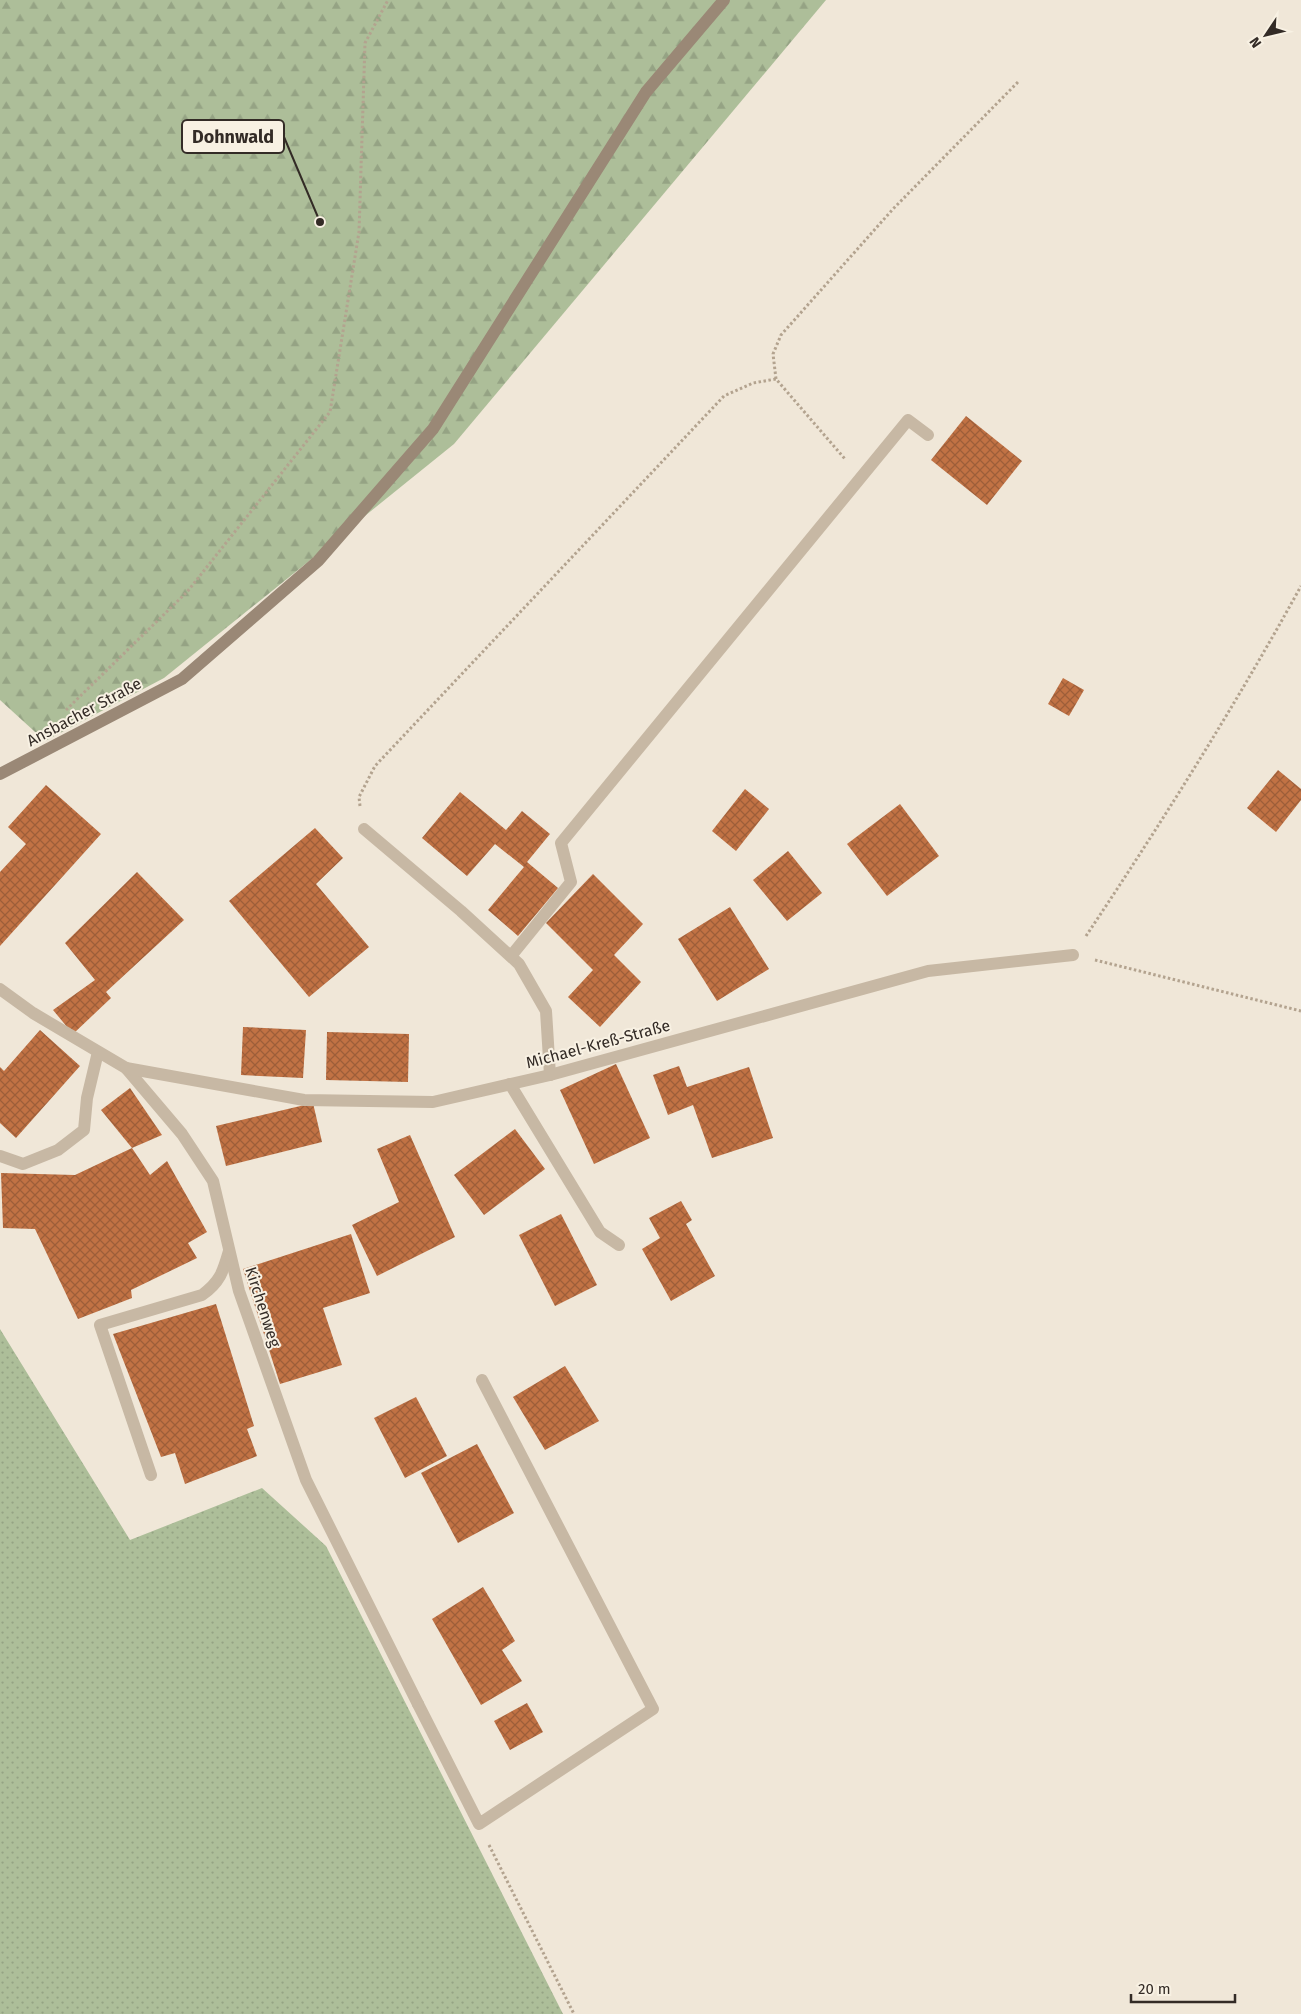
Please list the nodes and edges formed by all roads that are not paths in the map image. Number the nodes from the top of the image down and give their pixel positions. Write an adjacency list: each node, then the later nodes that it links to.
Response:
1 (724, 0): 3 (street, Ansbacher Straße)
2 (928, 435): 6 (street)
3 (0, 774)
4 (364, 829): 6 (street)
5 (1073, 955): 10 (street, Michael-Kreß-Straße)
6 (511, 956): 10 (street)
7 (0, 989): 8 (street, Kirchenweg)
8 (98, 1052): 9 (street, Kirchenweg); 12 (street)
9 (126, 1068): 11 (street, Michael-Kreß-Straße); 14 (street, Kirchenweg)
10 (550, 1075): 11 (street, Michael-Kreß-Straße)
11 (510, 1084): 13 (street)
12 (0, 1156)
13 (619, 1245)
14 (229, 1251): 15 (street, Kirchenweg); 16 (street)
15 (482, 1380)
16 (152, 1476)

